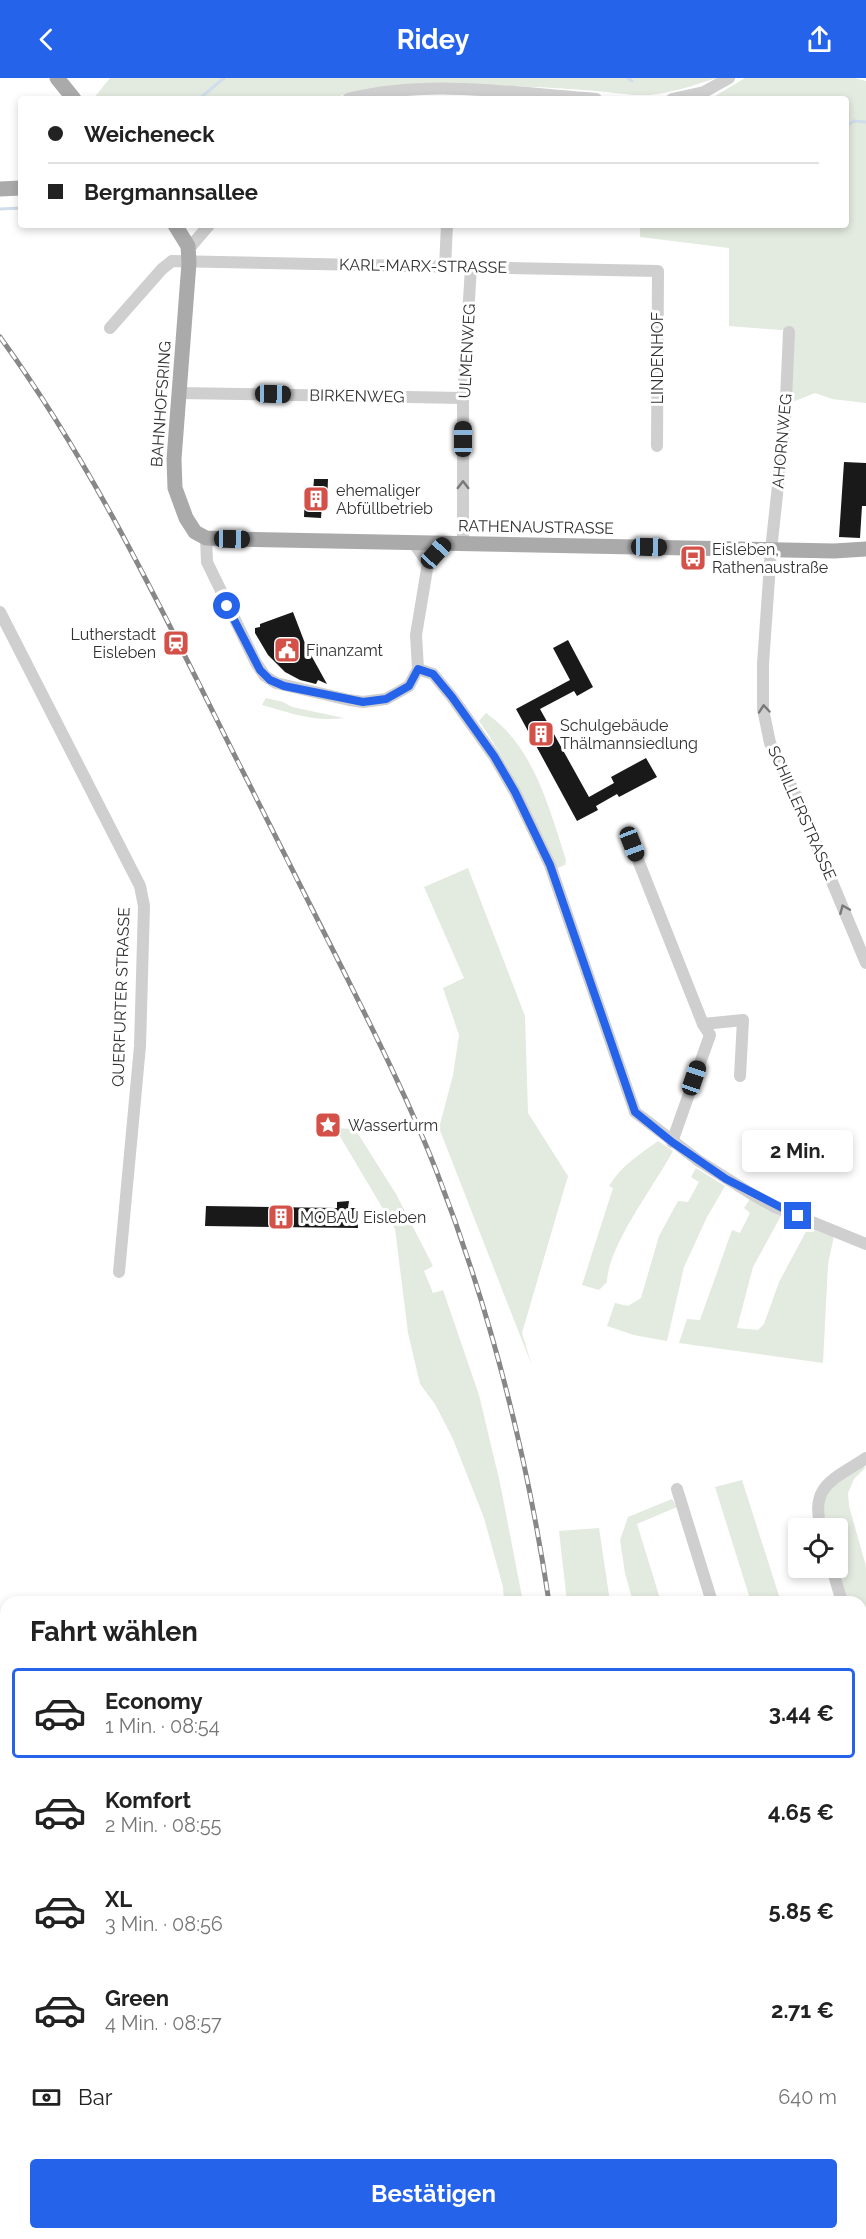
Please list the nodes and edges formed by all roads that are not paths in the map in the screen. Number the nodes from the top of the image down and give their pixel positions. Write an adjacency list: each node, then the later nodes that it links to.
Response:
1 (57, 78): 4 (main road)
2 (729, 78): 7 (street)
3 (455, 94): 5 (street); 6 (street)
4 (72, 96)
5 (360, 96)
6 (511, 96)
7 (686, 96)
8 (18, 188): 9 (main road)
9 (0, 189)
10 (177, 228): 13 (main road, BAHNHOFSRING)
11 (206, 228): 13 (street)
12 (447, 228): 15 (street)
13 (188, 246): 14 (main road, BAHNHOFSRING)
14 (189, 263): 15 (street, KARL-MARX-STRASSE); 18 (street); 20 (main road, BAHNHOFSRING)
15 (445, 267): 16 (street, KARL-MARX-STRASSE)
16 (471, 267): 17 (street, KARL-MARX-STRASSE); 21 (street, ULMENWEG)
17 (658, 271): 22 (street, LINDENHOF)
18 (110, 327)
19 (789, 332): 28 (street, AHORNWEG)
20 (178, 393): 21 (street, BIRKENWEG); 23 (main road, BAHNHOFSRING)
21 (463, 398): 26 (street, ULMENWEG, one-way to 21)
22 (657, 446)
23 (206, 538): 24 (main road, RATHENAUSTRASSE); 31 (street)
24 (413, 542): 25 (main road, RATHENAUSTRASSE); 29 (street)
25 (445, 543): 26 (main road, RATHENAUSTRASSE); 29 (street)
26 (463, 543): 28 (main road, RATHENAUSTRASSE)
27 (866, 549): 28 (main road, RATHENAUSTRASSE)
28 (771, 550): 33 (street, SCHILLERSTRASSE, one-way to 28)
29 (428, 562): 31 (street)
30 (0, 612): 38 (street, QUERFURTER STRASSE)
31 (418, 669): 36 (street)
32 (632, 844): 34 (street)
33 (866, 963)
34 (703, 1024): 35 (street); 36 (street)
35 (740, 1076)
36 (672, 1142): 37 (street)
37 (866, 1244)
38 (119, 1272)
39 (866, 1458): 41 (street)
40 (677, 1489): 43 (street)
41 (819, 1518)
42 (835, 1578): 44 (street)
43 (710, 1596)
44 (840, 1596)

